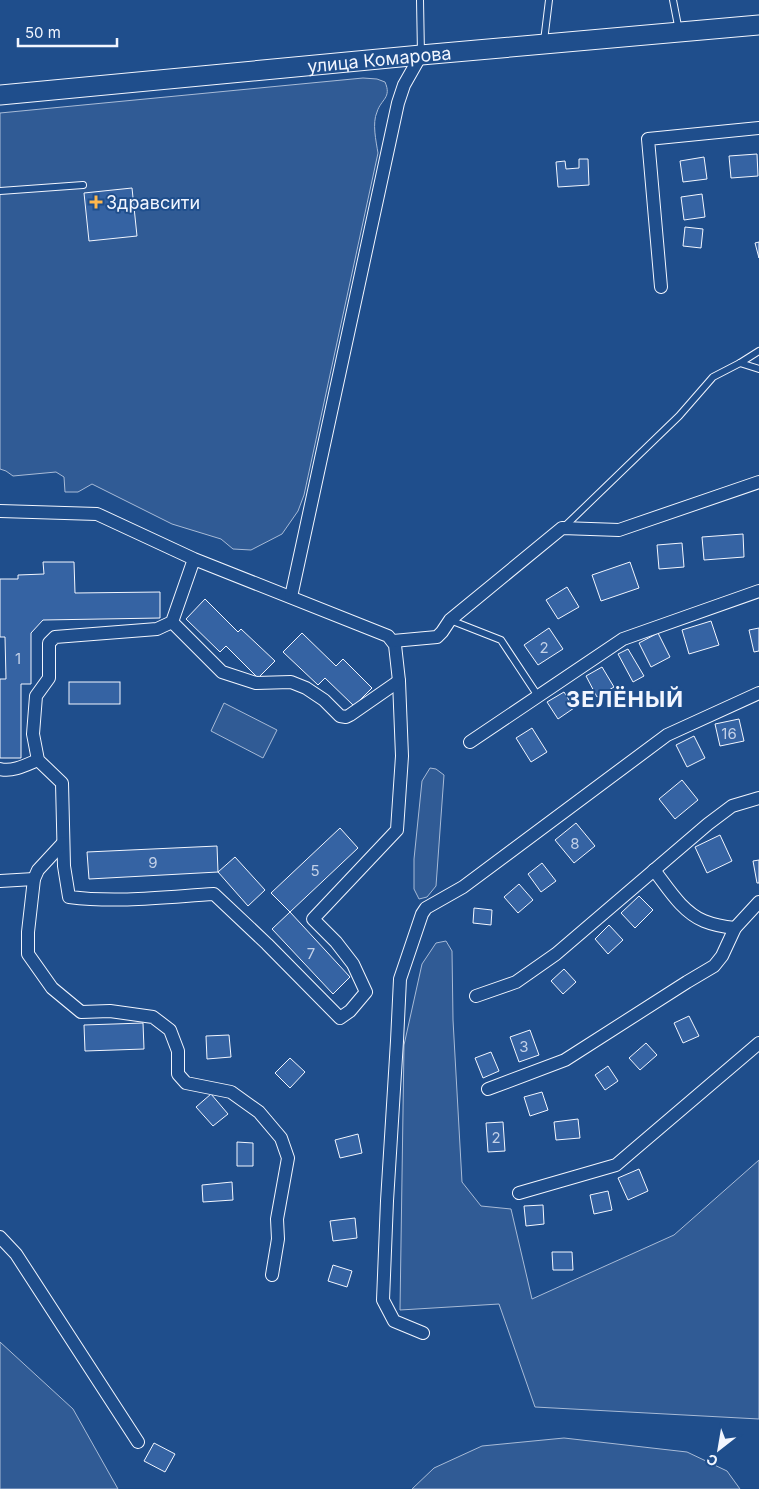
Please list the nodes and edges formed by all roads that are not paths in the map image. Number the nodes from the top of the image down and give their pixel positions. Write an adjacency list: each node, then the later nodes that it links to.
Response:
1 (420, 0): 7 (lane)
2 (549, 0): 6 (lane)
3 (673, 0): 5 (lane)
4 (759, 25): 5 (main road, улица Комарова)
5 (679, 32): 6 (main road, улица Комарова)
6 (543, 44): 7 (main road, улица Комарова)
7 (421, 55): 8 (main road, улица Комарова); 21 (street)
8 (0, 96)
9 (759, 128): 12 (street)
10 (83, 184): 11 (lane)
11 (0, 191)
12 (662, 287)
13 (759, 350): 14 (lane)
14 (740, 363): 15 (lane); 18 (lane)
15 (759, 370)
16 (759, 482): 18 (street)
17 (0, 511): 19 (street)
18 (562, 528): 22 (street)
19 (194, 559): 21 (street); 23 (street)
20 (759, 592): 27 (street)
21 (291, 597): 24 (street)
22 (450, 620): 24 (street); 27 (lane)
23 (172, 622): 25 (street); 29 (street)
24 (393, 641): 25 (street)
25 (399, 681): 32 (street)
26 (759, 693): 44 (street)
27 (538, 696): 28 (street)
28 (470, 742)
29 (38, 760): 30 (street); 32 (street)
30 (0, 769)
31 (759, 798): 33 (street)
32 (63, 843): 34 (street)
33 (654, 870): 37 (street); 38 (street)
34 (34, 879): 35 (street); 43 (street)
35 (0, 881)
36 (759, 902): 37 (street)
37 (735, 928): 40 (street)
38 (476, 996)
39 (759, 1043): 41 (street)
40 (488, 1089)
41 (519, 1193)
42 (0, 1237): 45 (street)
43 (272, 1275)
44 (424, 1332)
45 (138, 1442)

